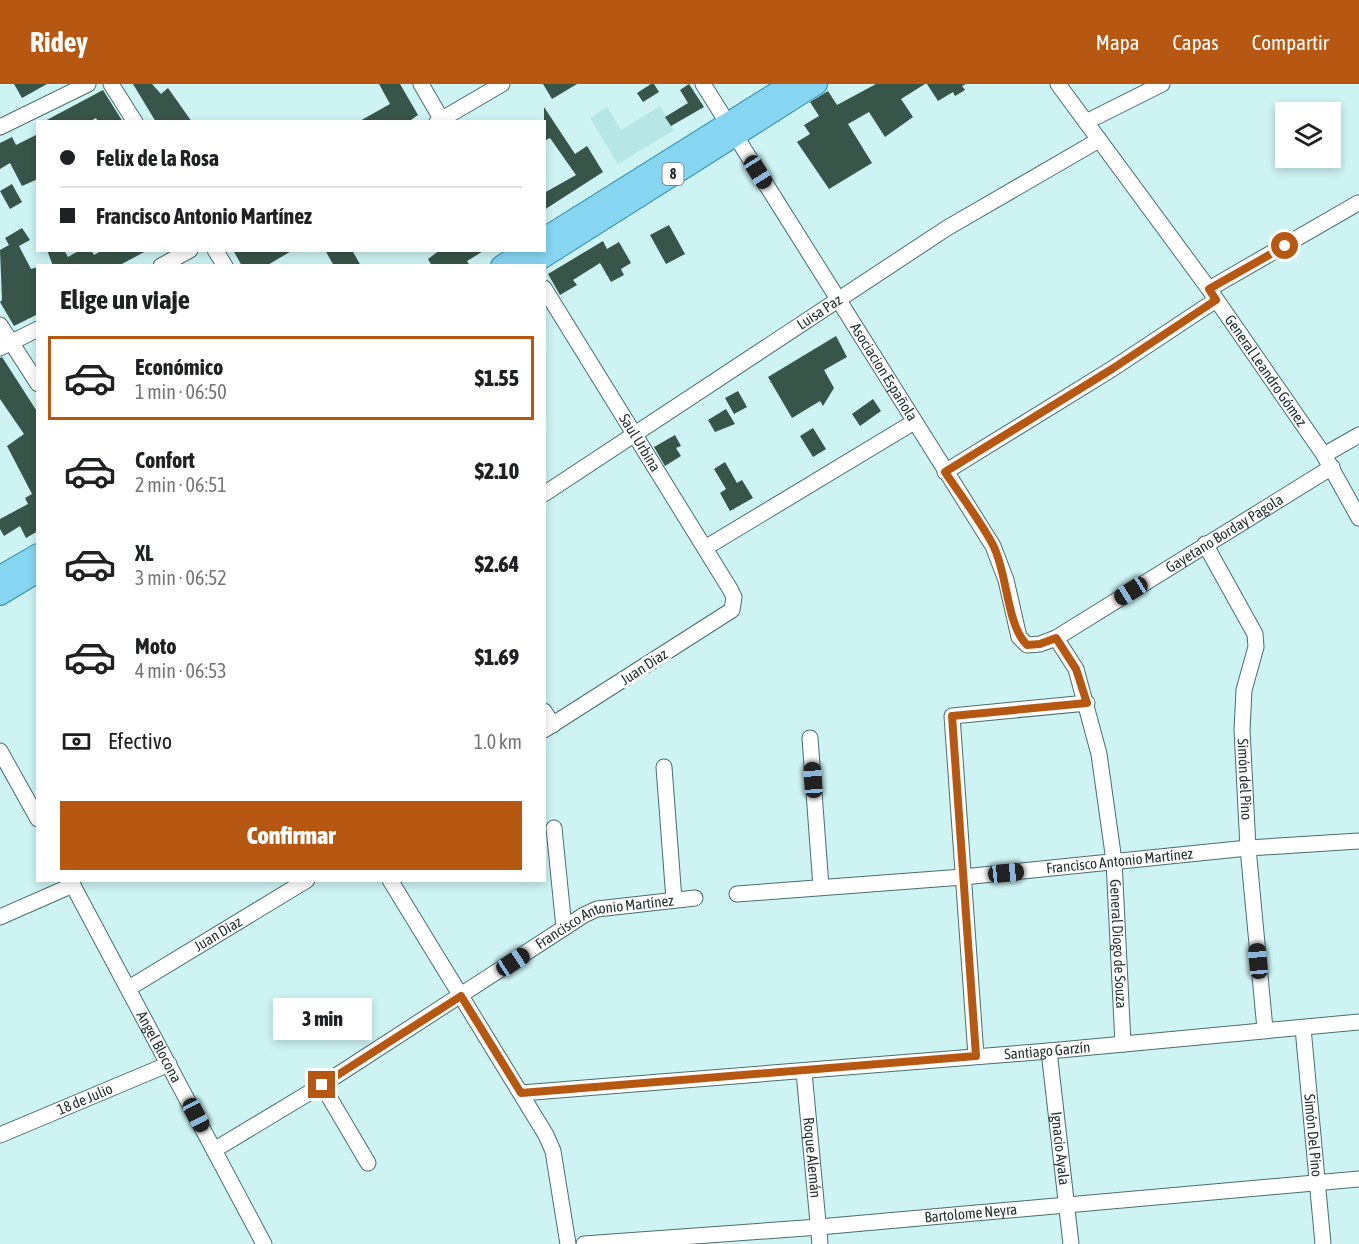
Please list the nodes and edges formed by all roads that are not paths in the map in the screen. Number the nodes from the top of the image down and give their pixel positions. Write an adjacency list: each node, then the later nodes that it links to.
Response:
1 (88, 84): 14 (street)
2 (111, 84): 10 (street)
3 (421, 84): 11 (street)
4 (502, 84): 12 (street)
5 (703, 84): 15 (street, Asociacion Española)
6 (790, 84): 15 (main road, 8)
7 (817, 84): 15 (main road, 8)
8 (1058, 84): 13 (street, General Leandro Gómez)
9 (1162, 84): 13 (street)
10 (134, 120)
11 (440, 120)
12 (443, 120)
13 (1086, 123): 16 (street, General Leandro Gómez)
14 (0, 127)
15 (732, 129): 18 (main road, 8); 27 (street, Asociacion Española)
16 (1099, 140): 26 (street, General Leandro Gómez); 27 (street, Luisa Paz)
17 (1358, 203): 26 (street)
18 (586, 221): 19 (main road, 8); 20 (main road, 8)
19 (546, 237)
20 (546, 246)
21 (186, 252): 23 (street)
22 (527, 258): 24 (main road, 8)
23 (165, 264)
24 (508, 264)
25 (546, 291): 34 (street, Saul Urbina)
26 (1213, 295): 35 (street, General Leandro Gómez); 36 (street)
27 (838, 302): 32 (street, Asociacion Española); 34 (street, Luisa Paz)
28 (0, 325): 30 (street)
29 (36, 330): 30 (street)
30 (6, 345): 31 (street)
31 (36, 382)
32 (914, 422): 36 (street, Asociacion Española); 40 (street)
33 (1359, 435): 35 (street, Gayetano Borday Pagola)
34 (636, 436): 37 (street, Luisa Paz); 40 (street, Saul Urbina)
35 (1328, 461): 38 (street, General Leandro Gómez); 39 (street, Gayetano Borday Pagola)
36 (945, 472): 46 (street, Asociacion Española)
37 (546, 493)
38 (1359, 518)
39 (1205, 544): 46 (street, Gayetano Borday Pagola); 55 (street, Simón del Pino)
40 (705, 548): 45 (street, Saul Urbina)
41 (36, 555): 43 (main road)
42 (36, 573): 44 (main road)
43 (0, 576)
44 (0, 595)
45 (734, 597): 48 (street, Juan Diaz)
46 (1056, 638): 47 (street, General Diogo de Souza)
47 (1087, 703): 56 (street, General Diogo de Souza); 57 (street)
48 (549, 728)
49 (810, 738): 61 (street)
50 (0, 751): 52 (street)
51 (664, 767): 64 (street)
52 (36, 813)
53 (554, 828): 66 (street)
54 (1359, 841): 55 (street, Francisco Antonio Martínez)
55 (1248, 849): 56 (street, Francisco Antonio Martínez); 71 (street, Simón del Pino)
56 (1114, 861): 57 (street, Francisco Antonio Martínez); 72 (street, General Diogo de Souza)
57 (963, 877): 61 (street, Francisco Antonio Martínez); 74 (street)
58 (304, 882): 67 (street, Juan Diaz)
59 (391, 882): 68 (street)
60 (71, 883): 65 (street); 67 (street, Angel Blocona)
61 (821, 887): 62 (street, Francisco Antonio Martínez)
62 (737, 894)
63 (694, 898): 64 (street, Francisco Antonio Martínez)
64 (674, 900): 66 (street, Francisco Antonio Martínez)
65 (0, 916)
66 (564, 928): 68 (street, Francisco Antonio Martínez)
67 (129, 988): 75 (street, Angel Blocona)
68 (461, 996): 77 (street, Francisco Antonio Martínez); 78 (street)
69 (1359, 1022): 70 (street, Santiago Garzín)
70 (1303, 1028): 71 (street, Santiago Garzín); 83 (street, Simón Del Pino)
71 (1265, 1029): 72 (street, Santiago Garzín)
72 (1123, 1044): 73 (street, Santiago Garzín)
73 (1049, 1051): 74 (street, Santiago Garzín); 84 (street, Ignacio Ayala)
74 (976, 1056): 76 (street, Santiago Garzín)
75 (170, 1064): 79 (street, 18 de Julio); 80 (street, Angel Blocona)
76 (804, 1072): 78 (street, Santiago Garzín); 85 (street, Roque Alemán)
77 (322, 1085): 80 (street, Francisco Antonio Martínez); 81 (street)
78 (521, 1093): 87 (street)
79 (0, 1135)
80 (214, 1149): 86 (street, Angel Blocona)
81 (368, 1163)
82 (1359, 1179): 83 (street, Bartolome Neyra)
83 (1318, 1183): 84 (street, Bartolome Neyra); 91 (street, Simón Del Pino)
84 (1068, 1205): 85 (street, Bartolome Neyra); 90 (street, Ignacio Ayala)
85 (819, 1227): 88 (street, Bartolome Neyra); 89 (street, Roque Alemán)
86 (264, 1244)
87 (568, 1244)
88 (584, 1244)
89 (820, 1244)
90 (1071, 1244)
91 (1323, 1244)

